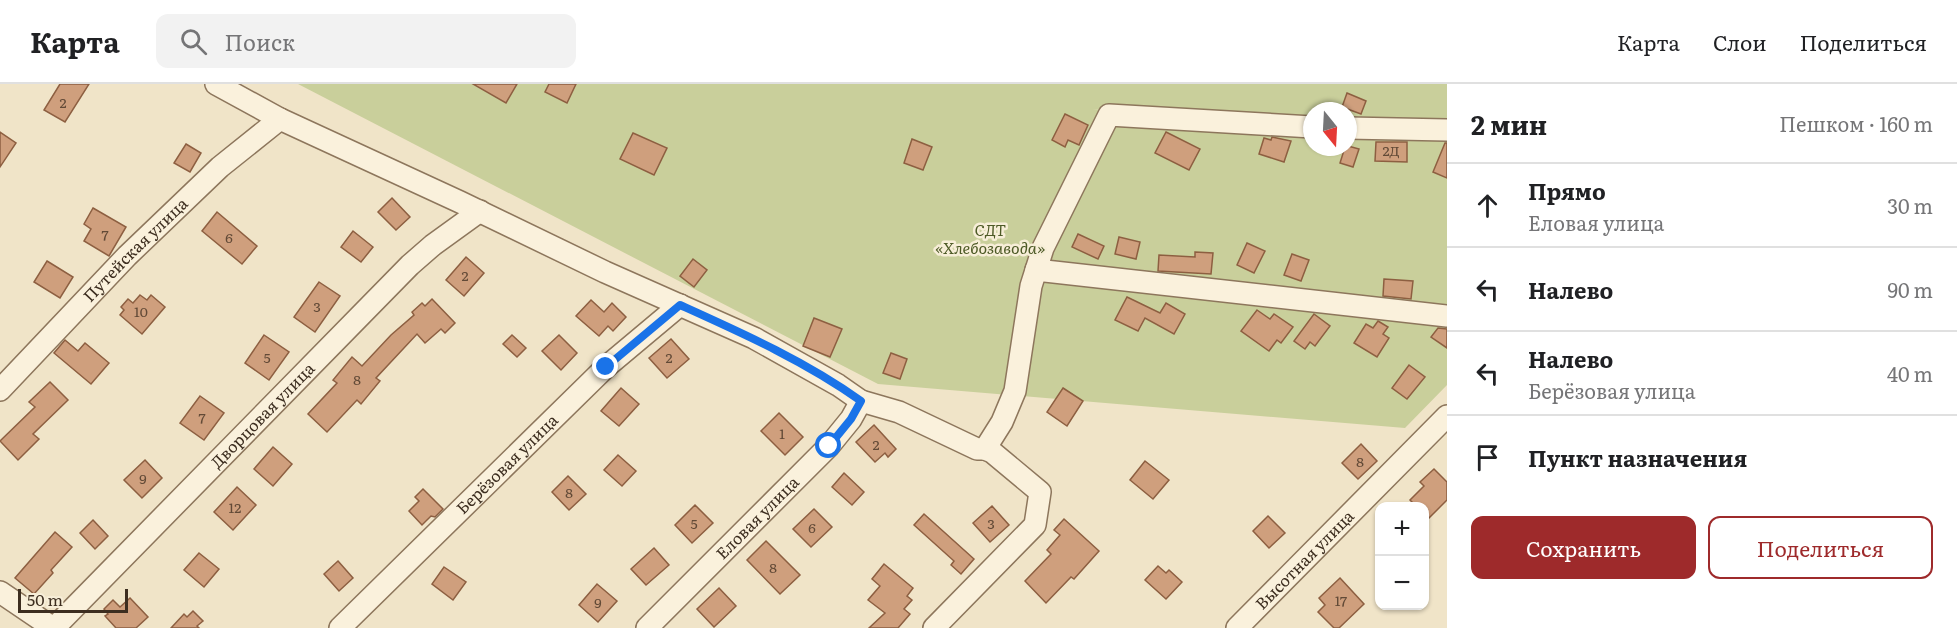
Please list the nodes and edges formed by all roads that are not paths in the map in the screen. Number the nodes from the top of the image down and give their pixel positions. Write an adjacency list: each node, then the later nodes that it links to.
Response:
1 (216, 84): 2 (street)
2 (280, 119): 6 (street); 10 (street, Путейская улица)
3 (1303, 127): 7 (street)
4 (1357, 128): 5 (street)
5 (1447, 130)
6 (480, 211): 8 (street); 15 (street, Дворцовая улица)
7 (1036, 270): 9 (street); 13 (street)
8 (680, 305): 11 (street); 16 (street, Берёзовая улица)
9 (1447, 316)
10 (0, 390)
11 (861, 401): 13 (street); 17 (street, Еловая улица)
12 (1447, 416): 19 (street, Высотная улица)
13 (985, 449): 18 (street)
14 (0, 592): 15 (street)
15 (53, 628)
16 (340, 628)
17 (647, 628)
18 (934, 628)
19 (1237, 628)

